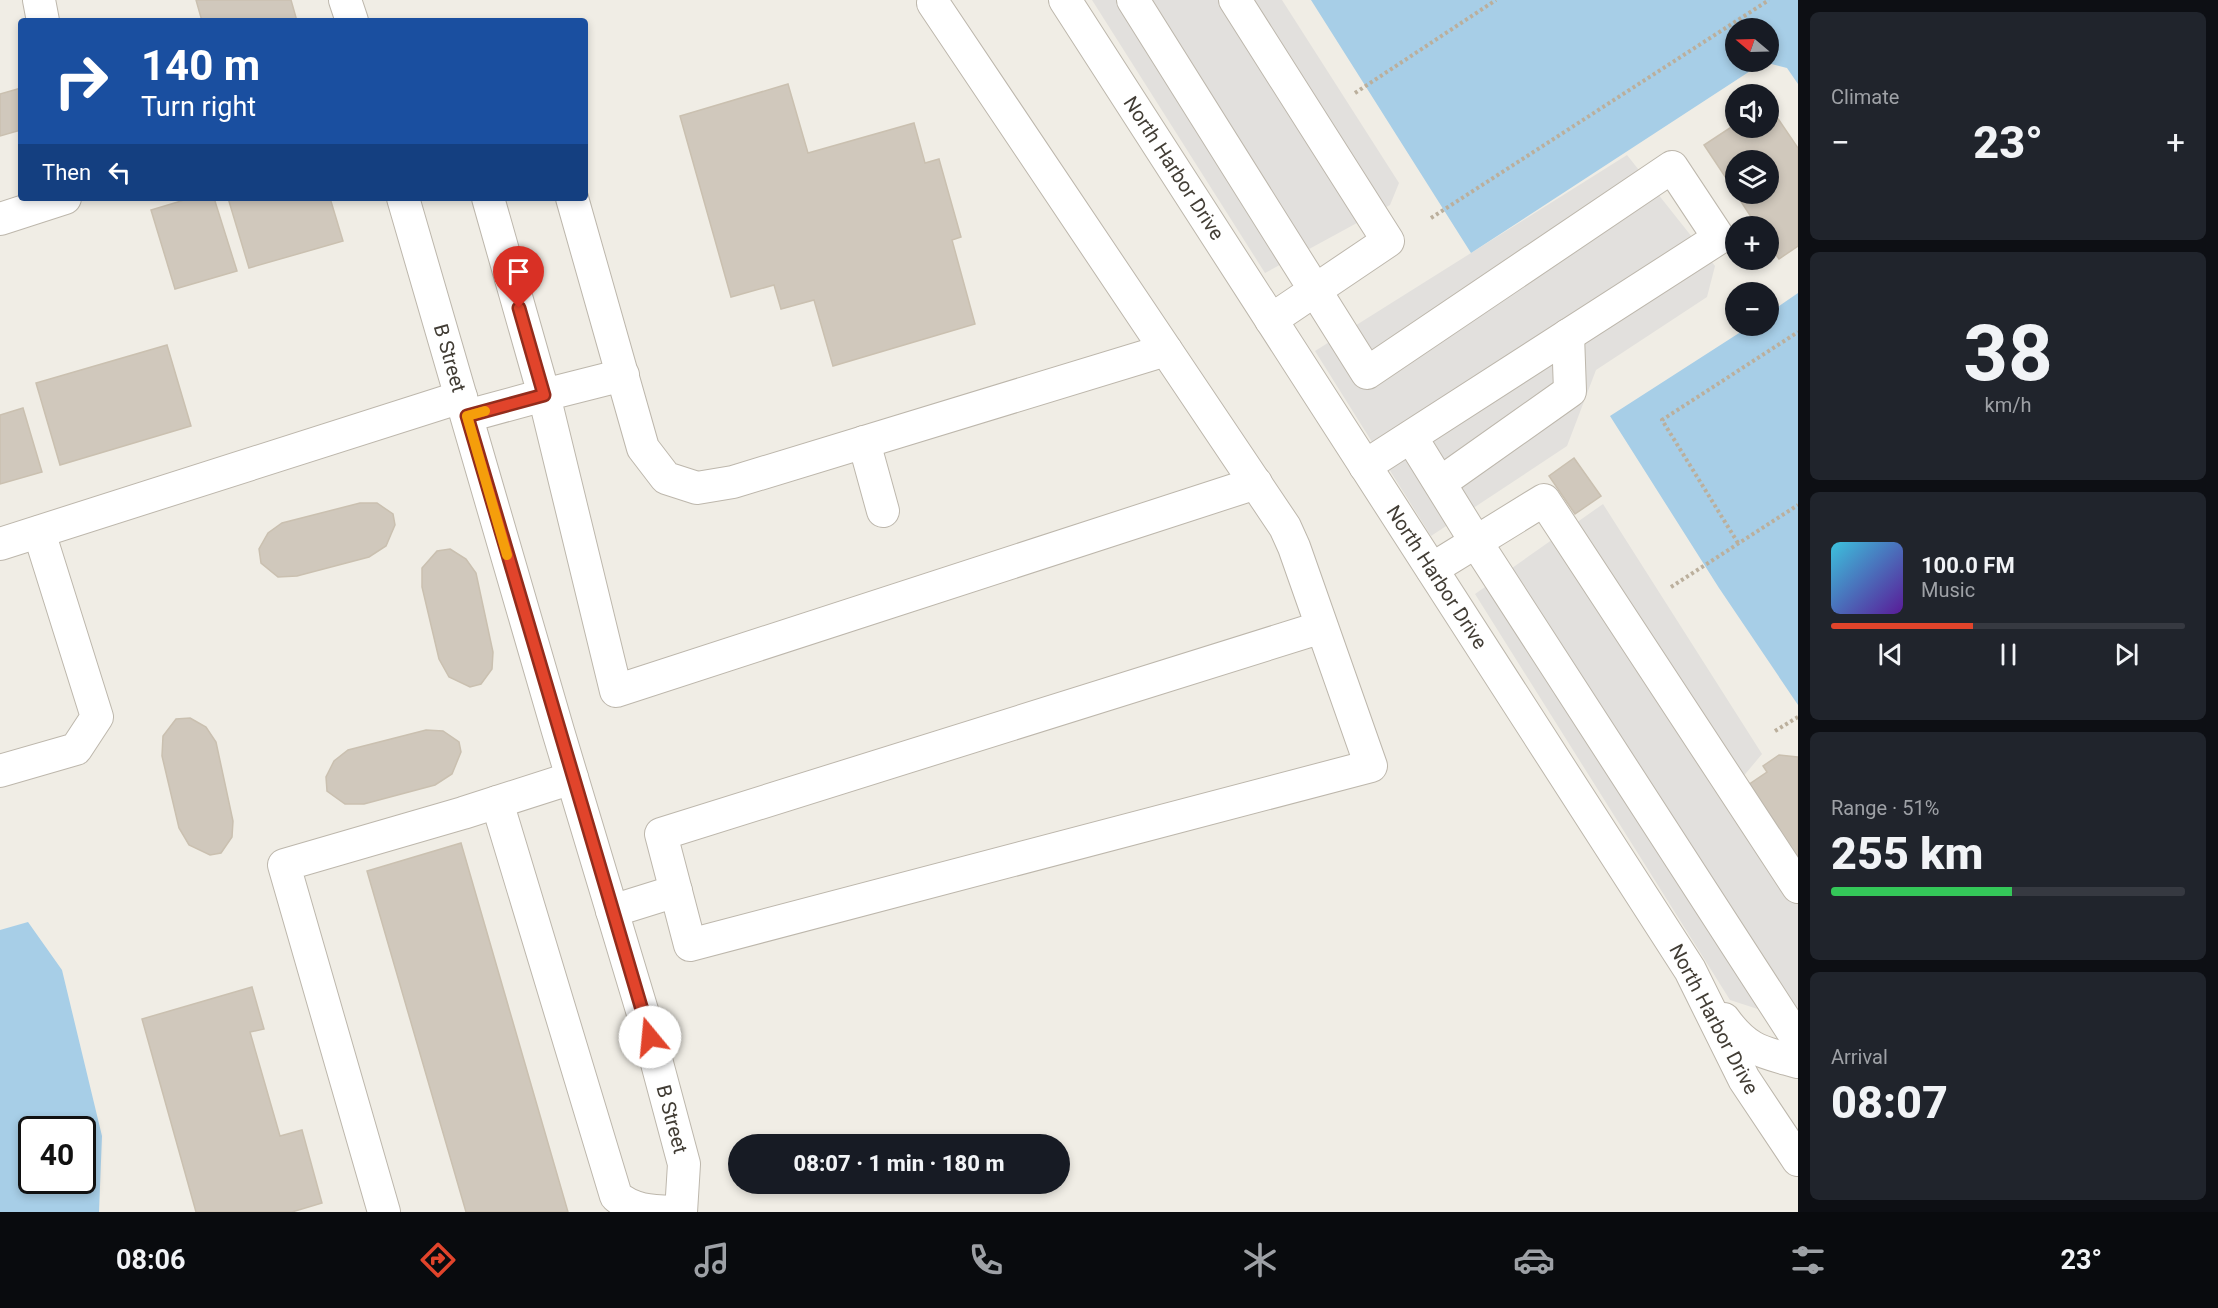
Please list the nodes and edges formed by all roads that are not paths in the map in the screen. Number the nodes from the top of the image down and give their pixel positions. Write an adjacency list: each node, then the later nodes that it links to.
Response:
1 (39, 0): 7 (street)
2 (345, 0): 8 (street)
3 (1065, 0): 15 (street, North Harbor Drive)
4 (1133, 0): 14 (street)
5 (1235, 0): 14 (street)
6 (933, 3): 17 (street)
7 (42, 18)
8 (351, 18)
9 (56, 201): 13 (street)
10 (404, 201): 20 (street, B Street)
11 (489, 201): 19 (street)
12 (573, 201): 18 (street)
13 (0, 219)
14 (1316, 290): 15 (street); 16 (street)
15 (1271, 320): 23 (street, North Harbor Drive)
16 (1568, 335): 21 (street); 25 (street)
17 (1166, 350): 22 (street); 24 (street)
18 (623, 375): 19 (street); 22 (street)
19 (544, 395): 20 (street); 24 (street)
20 (464, 407): 27 (street); 33 (street, B Street)
21 (1411, 437): 23 (street); 25 (street)
22 (864, 442): 26 (street)
23 (1365, 466): 30 (street, North Harbor Drive)
24 (1256, 483): 31 (street)
25 (1440, 483): 28 (street)
26 (883, 512)
27 (39, 532): 29 (street); 32 (street)
28 (1476, 542): 30 (street); 35 (street); 39 (street)
29 (0, 544)
30 (1432, 569): 38 (street, North Harbor Drive)
31 (1322, 627): 36 (street); 36 (street)
32 (0, 771)
33 (572, 778): 34 (street); 37 (street, B Street)
34 (497, 802): 42 (street); 43 (street)
35 (1798, 887)
36 (676, 891): 37 (street)
37 (612, 911): 43 (street, B Street)
38 (1690, 970): 40 (street); 41 (street, North Harbor Drive)
39 (1798, 1040)
40 (1798, 1062)
41 (1798, 1160)
42 (384, 1212)
43 (680, 1212)

